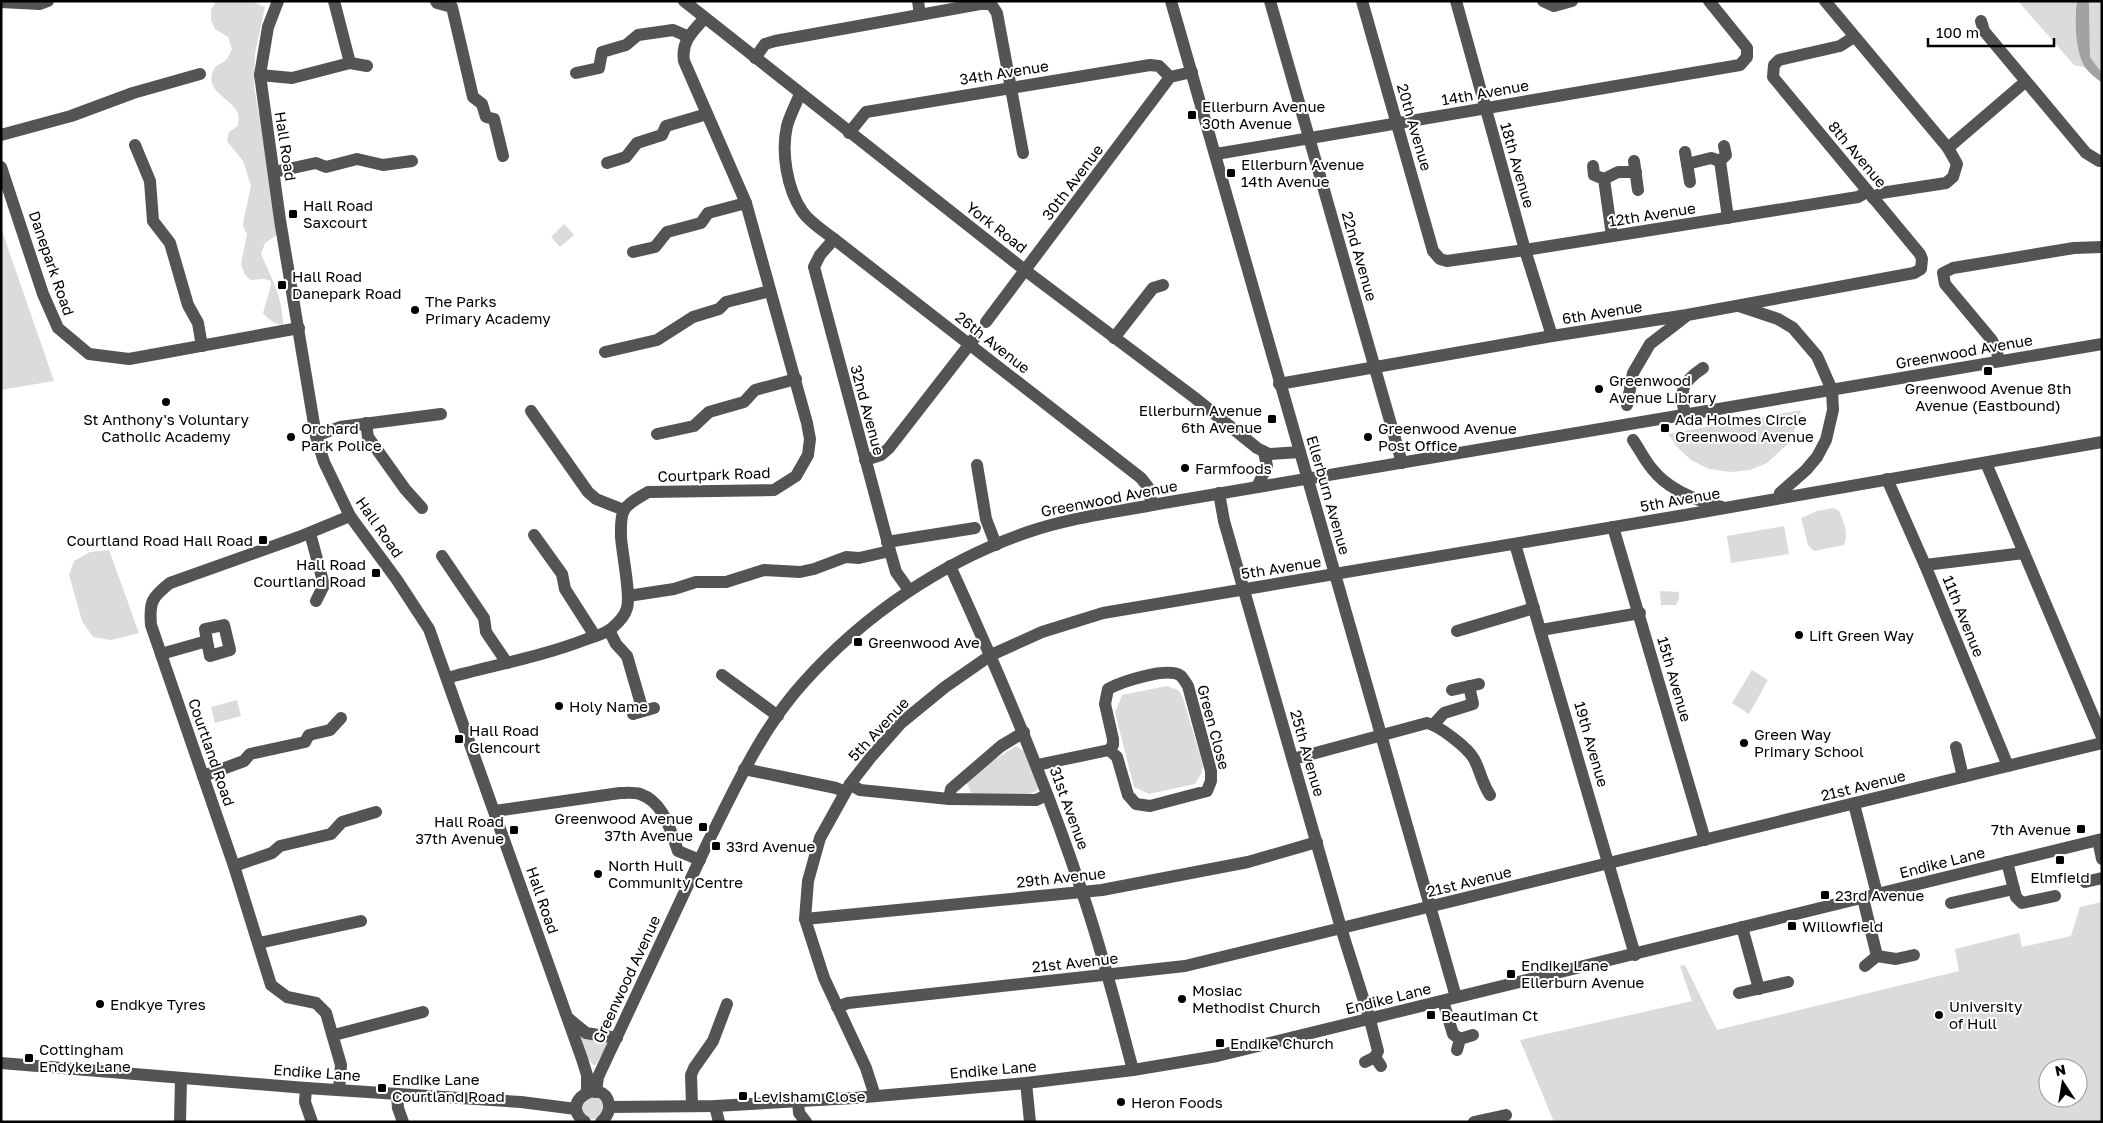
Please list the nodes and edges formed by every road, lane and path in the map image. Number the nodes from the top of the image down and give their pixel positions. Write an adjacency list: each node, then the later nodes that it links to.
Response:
1 (48, 1): 15 (street)
2 (278, 1): 27 (street, Hall Road)
3 (334, 1): 22 (street)
4 (436, 1): 43 (street)
5 (684, 1): 17 (street, York Road)
6 (918, 1): 16 (street)
7 (1171, 1): 24 (street, Ellerburn Avenue)
8 (1270, 1): 37 (street, 22nd Avenue)
9 (1362, 1): 34 (street, 20th Avenue)
10 (1456, 1): 32 (street, 18th Avenue)
11 (1543, 1): 12 (street)
12 (1572, 1)
13 (1709, 1): 32 (street, 14th Avenue)
14 (1825, 1): 20 (street)
15 (1, 2)
16 (920, 15): 21 (street); 30 (street)
17 (704, 19): 19 (street, Courtpark Road); 21 (street, York Road)
18 (1981, 21): 29 (street)
19 (689, 37): 25 (street); 33 (street, Courtpark Road)
20 (1854, 37): 40 (street); 54 (street, 8th Avenue)
21 (755, 58): 31 (street, York Road)
22 (350, 64): 23 (street); 27 (street)
23 (367, 66)
24 (1192, 72): 28 (street); 42 (street, Ellerburn Avenue)
25 (576, 73)
26 (200, 74): 36 (street)
27 (260, 76): 50 (street, Hall Road)
28 (1170, 77): 30 (street, 34th Avenue); 64 (street, 30th Avenue)
29 (2025, 82): 40 (street); 46 (street)
30 (1009, 87): 35 (street, 34th Avenue); 41 (street)
31 (800, 94): 35 (street, York Road); 58 (street, 26th Avenue)
32 (1486, 109): 34 (street, 14th Avenue); 60 (street, 18th Avenue)
33 (707, 114): 47 (street); 55 (street, Courtpark Road)
34 (1397, 124): 37 (street, 14th Avenue); 62 (street, 20th Avenue)
35 (849, 133): 64 (street, York Road)
36 (1, 135)
37 (1310, 139): 42 (street, 14th Avenue); 82 (street, 22nd Avenue)
38 (135, 145): 79 (street)
39 (1724, 146): 45 (street)
40 (1948, 148): 54 (street, 12th Avenue)
41 (1022, 153)
42 (1216, 154): 85 (street, Ellerburn Avenue)
43 (502, 156)
44 (412, 161): 50 (street)
45 (1720, 161): 52 (street); 56 (street)
46 (2099, 161)
47 (607, 163)
48 (1, 166): 79 (street, Danepark Road)
49 (1592, 166): 51 (street)
50 (274, 172): 73 (street, Hall Road)
51 (1604, 179): 53 (street); 57 (street)
52 (1690, 182)
53 (1638, 190)
54 (1870, 195): 56 (street, 12th Avenue); 63 (street, 8th Avenue)
55 (746, 203): 61 (street); 66 (street, Courtpark Road)
56 (1728, 218): 57 (street, 12th Avenue)
57 (1612, 236): 60 (street, 12th Avenue)
58 (834, 239): 77 (street, 26th Avenue); 98 (street, 32nd Avenue)
59 (2102, 247): 81 (street)
60 (1525, 250): 62 (street, 12th Avenue); 74 (street, 18th Avenue)
61 (633, 252)
62 (1440, 259)
63 (1922, 263): 67 (street, 6th Avenue)
64 (1026, 271): 71 (street, 30th Avenue); 75 (street, York Road)
65 (1163, 285): 75 (street)
66 (770, 291): 80 (street); 84 (street, Courtpark Road)
67 (1784, 297): 68 (street, 6th Avenue); 70 (street)
68 (1737, 306): 69 (street, 6th Avenue); 70 (street)
69 (1687, 315): 72 (street, 6th Avenue); 76 (street)
70 (1778, 319): 86 (street)
71 (986, 322)
72 (1645, 322): 74 (street, 6th Avenue); 76 (street)
73 (299, 328): 79 (street, Danepark Road); 93 (street, Hall Road)
74 (1552, 336): 82 (street, 6th Avenue)
75 (1114, 338): 96 (street, York Road)
76 (1657, 339): 87 (street)
77 (972, 340): 98 (street); 110 (street, 26th Avenue)
78 (2102, 344): 81 (street, Greenwood Avenue)
79 (202, 346)
80 (605, 352)
81 (1999, 361): 86 (street, Greenwood Avenue)
82 (1374, 368): 85 (street, 6th Avenue); 99 (street, 22nd Avenue)
83 (1703, 368): 90 (street)
84 (796, 379): 92 (street); 113 (street, Courtpark Road)
85 (1280, 384): 97 (street, Ellerburn Avenue)
86 (1832, 390): 90 (street, Greenwood Avenue); 102 (street)
87 (1627, 405)
88 (531, 411): 113 (street)
89 (441, 414): 91 (street)
90 (1685, 414): 99 (street, Greenwood Avenue)
91 (366, 423): 93 (street); 111 (street)
92 (657, 434)
93 (316, 436): 115 (street, Hall Road)
94 (1633, 440): 108 (street)
95 (2102, 442): 100 (street, 5th Avenue)
96 (1264, 452): 97 (street); 105 (street)
97 (1300, 452): 103 (street, Ellerburn Avenue)
98 (865, 460): 122 (street, 32nd Avenue)
99 (1402, 463): 103 (street, Greenwood Avenue)
100 (1986, 463): 104 (street, 5th Avenue); 123 (street)
101 (977, 465): 120 (street)
102 (1806, 470): 106 (street); 109 (street)
103 (1307, 478): 105 (street, Greenwood Avenue); 127 (street, Ellerburn Avenue)
104 (1887, 479): 106 (street, 5th Avenue); 125 (street, 11th Avenue)
105 (1257, 487): 107 (street, Greenwood Avenue)
106 (1816, 491): 109 (street, 5th Avenue)
107 (1219, 493): 110 (street, Greenwood Avenue); 128 (street, 25th Avenue)
108 (1687, 494): 112 (street); 114 (street)
109 (1780, 498): 112 (street, 5th Avenue)
110 (1152, 505): 120 (street, Greenwood Avenue)
111 (422, 508)
112 (1727, 508): 114 (street, 5th Avenue)
113 (624, 510): 130 (street)
114 (1685, 515): 116 (street, 5th Avenue)
115 (350, 516): 118 (street, Courtland Road); 143 (street, Hall Road)
116 (1613, 527): 121 (street, 5th Avenue); 133 (street, 15th Avenue)
117 (970, 531): 122 (street)
118 (310, 533): 131 (street); 139 (street, Courtland Road)
119 (534, 535): 137 (street)
120 (996, 544): 126 (street, Greenwood Avenue)
121 (1515, 544): 127 (street, 5th Avenue); 132 (street, 19th Avenue)
122 (888, 547): 129 (street, 32nd Avenue); 130 (street)
123 (2024, 553): 125 (street); 151 (street)
124 (442, 556): 141 (street)
125 (1925, 565): 157 (street, 11th Avenue)
126 (950, 566): 129 (street, Greenwood Avenue); 140 (street, 31st Avenue)
127 (1335, 575): 128 (street, 5th Avenue); 150 (street, Ellerburn Avenue)
128 (1245, 588): 140 (street, 5th Avenue); 155 (street, 25th Avenue)
129 (909, 590): 146 (street, Greenwood Avenue)
130 (628, 596): 134 (street)
131 (316, 601)
132 (1534, 608): 135 (street, 19th Avenue); 136 (street)
133 (1640, 614): 135 (street); 169 (street, 15th Avenue)
134 (610, 630): 137 (street); 145 (street)
135 (1541, 630): 174 (street, 19th Avenue)
136 (1457, 631)
137 (595, 636): 141 (street)
138 (208, 641): 139 (street)
139 (161, 654): 159 (street, Courtland Road)
140 (991, 655): 149 (street, 31st Avenue); 161 (street, 5th Avenue)
141 (507, 663): 143 (street)
142 (722, 675): 146 (street)
143 (448, 678): 166 (street, Hall Road)
144 (1452, 690): 148 (street)
145 (643, 711)
146 (778, 716): 158 (street, Greenwood Avenue)
147 (341, 718): 159 (street)
148 (1434, 725): 150 (street); 163 (street)
149 (1024, 732): 156 (street, 31st Avenue); 164 (street)
150 (1381, 735): 155 (street); 184 (street, Ellerburn Avenue)
151 (2102, 737)
152 (2102, 742): 157 (street, 21st Avenue)
153 (1956, 747): 160 (street)
154 (1109, 750): 154 (street, Green Close); 156 (street)
155 (1293, 758): 170 (street, 25th Avenue)
156 (1037, 765): 162 (street, 31st Avenue)
157 (2008, 766): 160 (street, 21st Avenue)
158 (744, 769): 161 (street); 172 (street, Greenwood Avenue)
159 (203, 776): 175 (street, Courtland Road)
160 (1963, 777): 165 (street, 21st Avenue)
161 (847, 788): 164 (street); 185 (street, 5th Avenue)
162 (1047, 795): 164 (street); 179 (street, 31st Avenue)
163 (1490, 795)
164 (949, 799)
165 (1854, 804): 169 (street, 21st Avenue); 180 (street)
166 (495, 811): 172 (street); 203 (street, Hall Road)
167 (376, 812): 175 (street)
168 (2100, 839): 171 (street); 173 (street, Endike Lane)
169 (1705, 840): 174 (street, 21st Avenue)
170 (1317, 842): 179 (street, 29th Avenue); 187 (street, 25th Avenue)
171 (2102, 859)
172 (700, 860): 207 (street, Greenwood Avenue)
173 (2008, 862): 178 (street); 180 (street, Endike Lane)
174 (1610, 863): 184 (street, 21st Avenue); 190 (street, 19th Avenue)
175 (234, 866): 189 (street, Courtland Road)
176 (2102, 878): 177 (street)
177 (2085, 882)
178 (2014, 889): 181 (street); 183 (street)
179 (1083, 892): 185 (street, 29th Avenue); 194 (street, 31st Avenue)
180 (1878, 894): 182 (street, Endike Lane)
181 (2055, 896)
182 (1863, 898): 188 (street, Endike Lane); 192 (street)
183 (1951, 903)
184 (1431, 907): 187 (street, 21st Avenue); 198 (street, Ellerburn Avenue)
185 (805, 919): 201 (street, 5th Avenue)
186 (361, 921): 189 (street)
187 (1341, 928): 194 (street, 21st Avenue); 204 (street, 25th Avenue)
188 (1742, 928): 190 (street, Endike Lane); 196 (street)
189 (259, 943): 206 (street, Courtland Road)
190 (1635, 954): 198 (street, Endike Lane)
191 (1914, 955): 192 (street)
192 (1877, 956): 193 (street)
193 (1865, 966)
194 (1107, 974): 201 (street, 21st Avenue); 210 (street, 31st Avenue)
195 (1788, 982): 196 (street)
196 (1758, 989): 197 (street)
197 (1739, 993)
198 (1456, 997): 199 (street, Endike Lane)
199 (1443, 1000): 204 (street, Endike Lane); 205 (street)
200 (727, 1004): 219 (street)
201 (837, 1007): 217 (street, 5th Avenue)
202 (423, 1012): 206 (street)
203 (569, 1019): 207 (street); 215 (street, Hall Road)
204 (1370, 1020): 208 (street, 25th Avenue); 210 (street, Endike Lane)
205 (1473, 1035)
206 (334, 1036): 214 (street, Courtland Road)
207 (617, 1038): 215 (street, Greenwood Avenue)
208 (1374, 1062)
209 (1, 1063): 211 (street, Endike Lane)
210 (1133, 1070): 212 (street, Endike Lane)
211 (181, 1079): 213 (street, Endike Lane); 224 (street)
212 (1026, 1083): 217 (street, Endike Lane); 230 (street)
213 (306, 1088): 214 (street, Endike Lane); 225 (street)
214 (339, 1090): 216 (street, Endike Lane)
215 (591, 1092): 221 (street); 223 (street, Greenwood Avenue)
216 (397, 1095): 223 (street, Endike Lane); 226 (street)
217 (875, 1096): 218 (street, Endike Lane)
218 (798, 1101): 220 (street, Endike Lane); 229 (street)
219 (692, 1105): 220 (street, Endike Lane); 221 (street, Endike Lane)
220 (715, 1106): 228 (street)
221 (609, 1107): 227 (street)
222 (1506, 1114): 231 (street)
223 (579, 1118)
224 (180, 1122)
225 (312, 1122)
226 (403, 1122)
227 (603, 1122)
228 (718, 1122)
229 (806, 1122)
230 (1030, 1122)
231 (1474, 1122)

